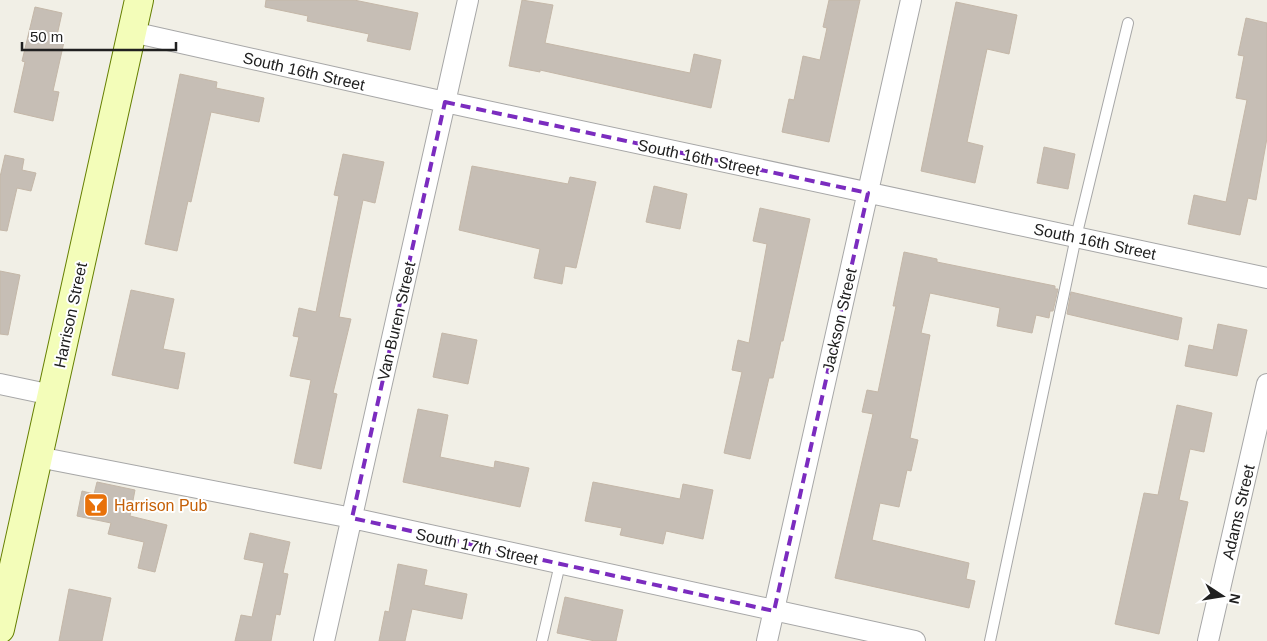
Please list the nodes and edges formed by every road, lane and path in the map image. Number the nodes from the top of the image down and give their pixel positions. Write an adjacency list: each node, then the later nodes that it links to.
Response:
1 (139, 0): 5 (street, Harrison Street)
2 (468, 0): 6 (street, Van Buren Street)
3 (911, 0): 7 (street, Jackson Street)
4 (1128, 23): 8 (lane)
5 (132, 32): 6 (street, South 16th Street); 12 (street, Harrison Street)
6 (445, 102): 7 (street, South 16th Street); 14 (street, Van Buren Street)
7 (868, 193): 8 (street, South 16th Street); 16 (street, Jackson Street)
8 (1076, 237): 9 (street, South 16th Street); 22 (lane)
9 (1267, 278)
10 (0, 384): 12 (street)
11 (1267, 384): 23 (street, Adams Street)
12 (52, 395): 13 (street, Harrison Street)
13 (38, 457): 14 (street, South 17th Street); 17 (street, Harrison Street)
14 (352, 518): 15 (street, South 17th Street); 18 (street, Van Buren Street)
15 (560, 564): 16 (street, South 17th Street); 19 (lane)
16 (774, 611): 20 (street, Jackson Street); 21 (street, South 17th Street)
17 (0, 629)
18 (324, 641)
19 (542, 641)
20 (767, 641)
21 (915, 641)
22 (990, 641)
23 (1208, 641)

